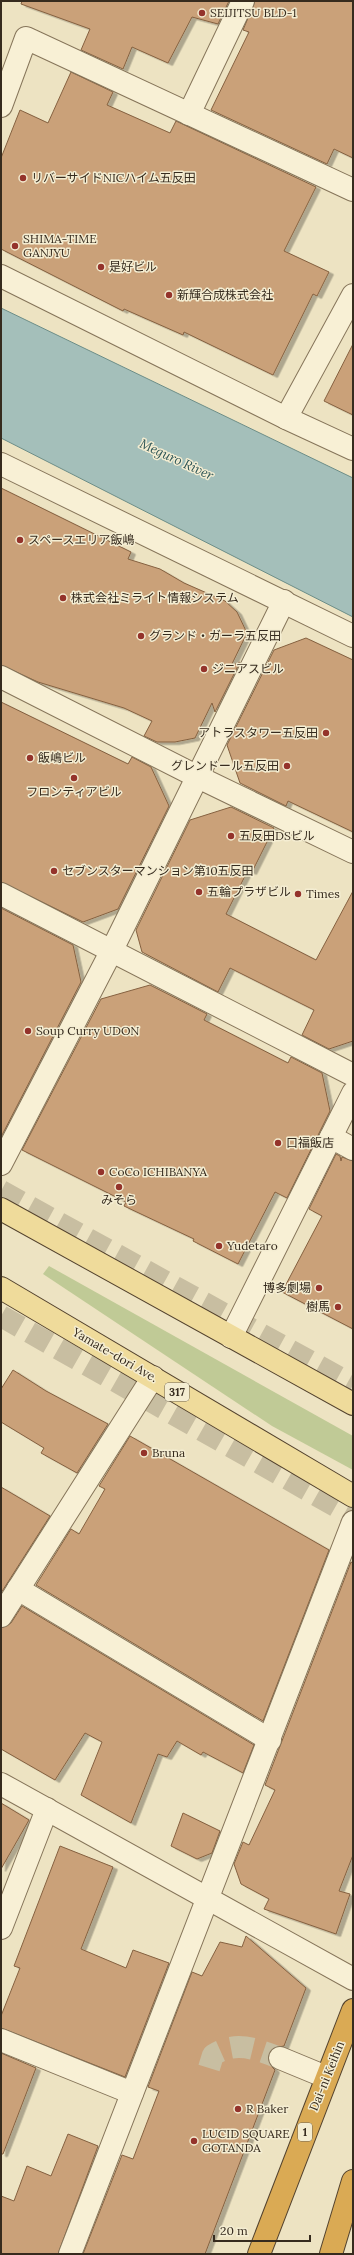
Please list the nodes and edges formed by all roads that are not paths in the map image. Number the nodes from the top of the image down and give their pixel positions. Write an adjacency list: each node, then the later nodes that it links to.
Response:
1 (243, 1): 3 (street)
2 (1, 106): 3 (street)
3 (189, 114): 4 (street)
4 (353, 190)
5 (1, 276): 7 (street)
6 (353, 295): 7 (street)
7 (286, 418): 8 (street)
8 (353, 449)
9 (1, 464): 10 (street)
10 (284, 602): 11 (street); 13 (street)
11 (353, 636)
12 (1, 677): 13 (street)
13 (198, 777): 14 (street); 16 (street)
14 (353, 852)
15 (1, 894): 16 (street)
16 (112, 950): 17 (street); 21 (street)
17 (353, 1075)
18 (353, 1093): 19 (street)
19 (331, 1137): 20 (street); 24 (street)
20 (353, 1148)
21 (1, 1164)
22 (1, 1209): 24 (main road)
23 (1, 1288): 25 (main road, Yamate-dori Ave. / 317)
24 (231, 1337): 26 (main road)
25 (153, 1377): 27 (main road, Yamate-dori Ave. / 317); 29 (street)
26 (353, 1404)
27 (353, 1496)
28 (353, 1522): 31 (street)
29 (18, 1589): 30 (street); 31 (street)
30 (1, 1616)
31 (270, 1740): 34 (street)
32 (1, 1784): 33 (street)
33 (47, 1809): 34 (street); 35 (street)
34 (209, 1899): 36 (street); 41 (street)
35 (1, 1928)
36 (353, 1979)
37 (353, 2010): 40 (highway, Dai-ni Keihin / 1)
38 (1, 2040): 41 (street)
39 (280, 2058): 40 (street)
40 (326, 2077): 44 (highway, Dai-ni Keihin / 1)
41 (132, 2093): 43 (street)
42 (353, 2181): 45 (highway)
43 (70, 2254)
44 (259, 2254)
45 (331, 2254)

